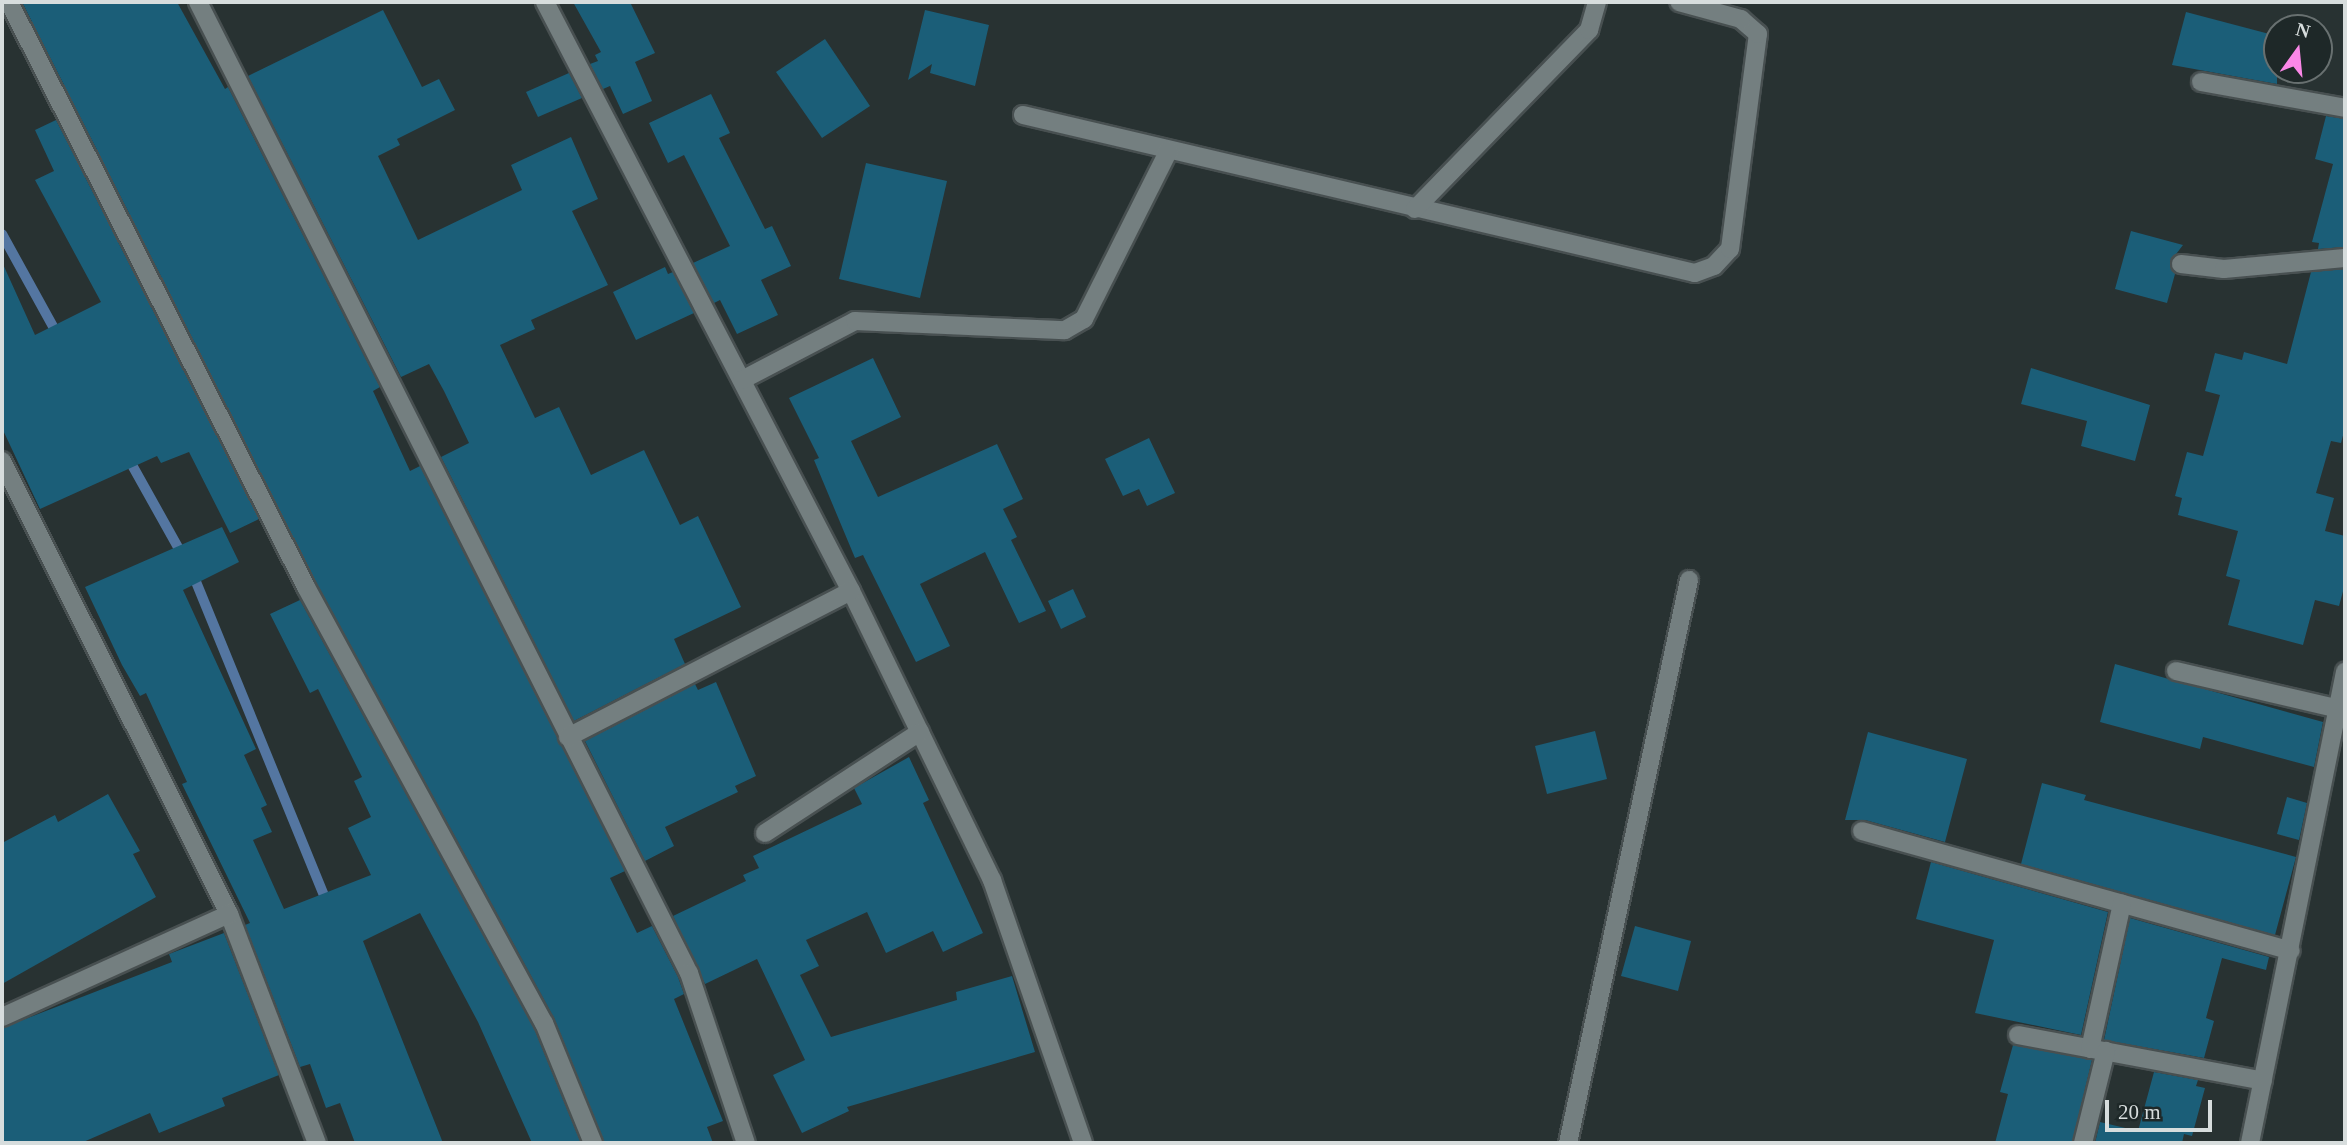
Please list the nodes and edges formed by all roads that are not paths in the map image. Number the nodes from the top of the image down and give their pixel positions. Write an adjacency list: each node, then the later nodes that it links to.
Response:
1 (9, 2): 33 (street)
2 (198, 2): 22 (street)
3 (545, 2): 13 (street)
4 (1597, 2): 10 (street)
5 (1679, 2): 10 (street)
6 (2201, 82): 7 (street)
7 (2345, 108)
8 (1023, 116): 9 (street)
9 (1169, 150): 10 (street); 13 (street)
10 (1415, 209)
11 (2345, 258): 12 (street)
12 (2181, 264)
13 (742, 380): 17 (street)
14 (2, 461): 15 (street)
15 (7, 484): 26 (street)
16 (1689, 580): 36 (street)
17 (851, 591): 21 (street); 22 (street)
18 (2176, 671): 20 (street)
19 (2345, 671): 20 (street)
20 (2339, 709): 27 (street)
21 (920, 732): 24 (street); 35 (street)
22 (568, 737): 34 (street)
23 (1862, 831): 25 (street)
24 (765, 833)
25 (2122, 903): 27 (street); 30 (street)
26 (229, 914): 28 (street); 32 (street)
27 (2291, 951): 31 (street)
28 (2, 1017)
29 (2018, 1035): 30 (street)
30 (2098, 1050): 31 (street); 37 (street)
31 (2263, 1081): 38 (street)
32 (317, 1143)
33 (593, 1143)
34 (746, 1143)
35 (1083, 1143)
36 (1568, 1143)
37 (2082, 1143)
38 (2250, 1143)

